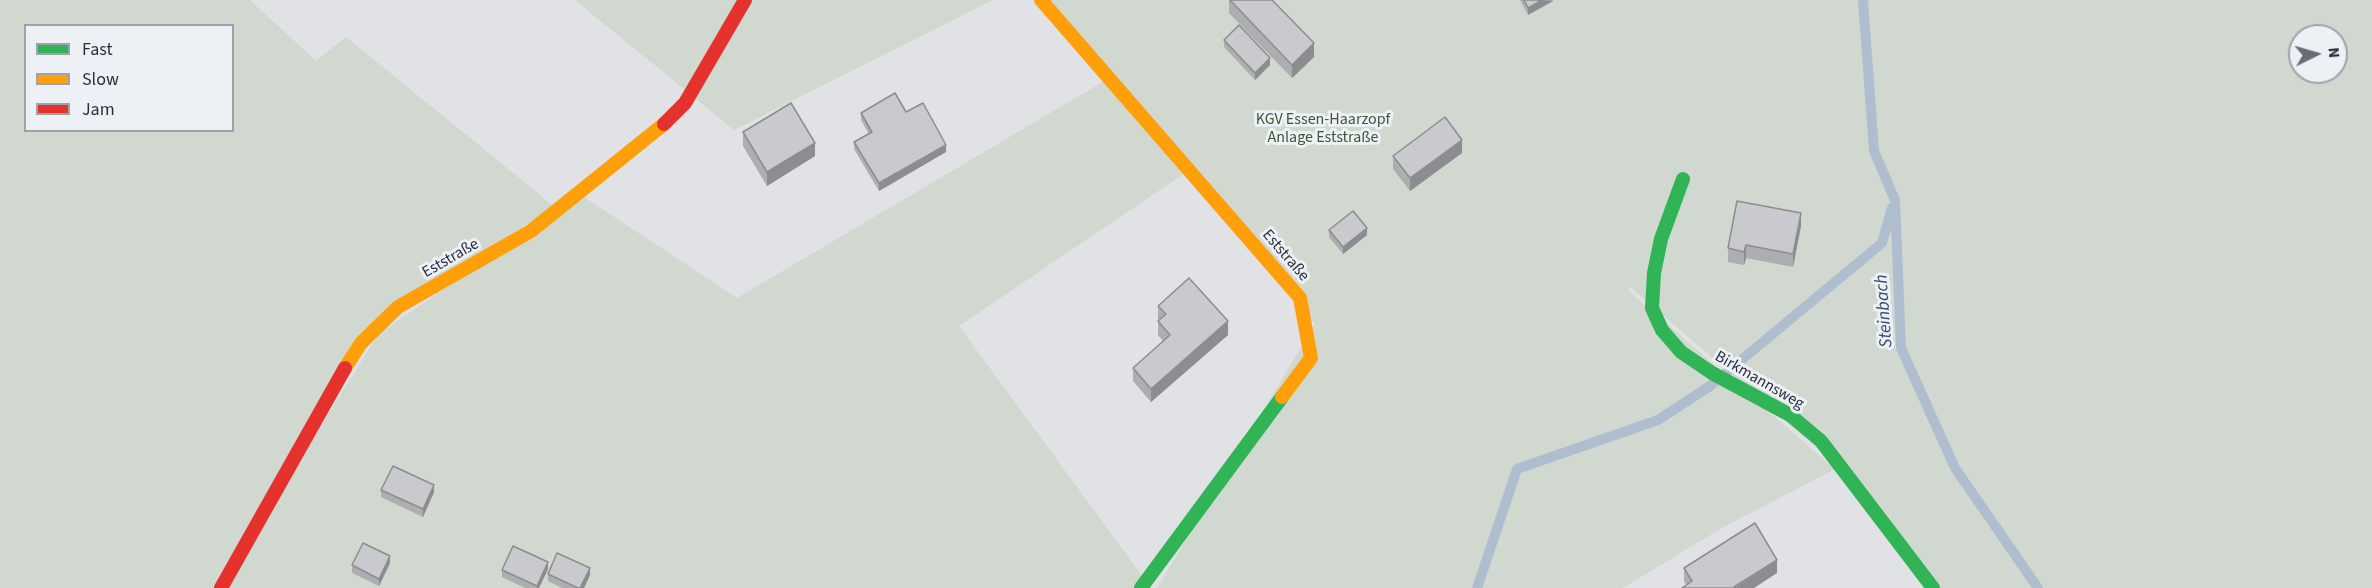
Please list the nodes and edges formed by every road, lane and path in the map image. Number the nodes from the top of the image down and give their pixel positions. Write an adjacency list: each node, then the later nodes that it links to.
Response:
1 (745, 0): 4 (street, Eststraße)
2 (1041, 0): 5 (street, Eststraße)
3 (1683, 178): 6 (street, Birkmannsweg)
4 (221, 588)
5 (1141, 588)
6 (1933, 588)

